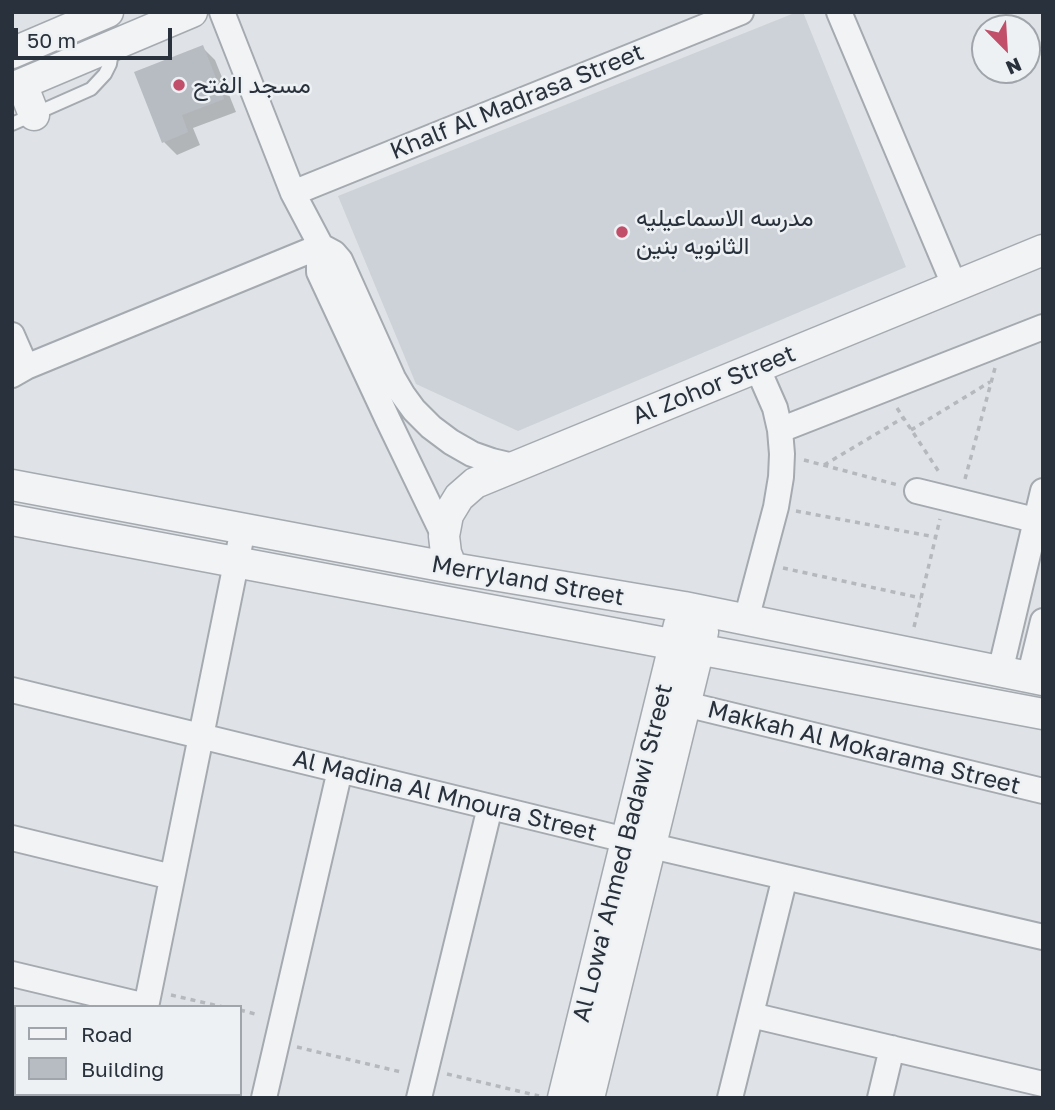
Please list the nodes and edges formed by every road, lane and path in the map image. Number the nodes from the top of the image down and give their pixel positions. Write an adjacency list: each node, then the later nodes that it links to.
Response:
1 (108, 12): 6 (street)
2 (192, 12): 7 (street)
3 (222, 12): 12 (street)
4 (741, 12): 12 (street, Khalf Al Madrasa Street)
5 (839, 12): 15 (street)
6 (73, 27): 8 (street); 9 (street)
7 (113, 45): 9 (street); 11 (lane)
8 (12, 53): 10 (street)
9 (86, 57): 10 (street)
10 (21, 84): 11 (street)
11 (23, 120)
12 (293, 193): 13 (street)
13 (321, 246): 20 (street); 23 (street); 25 (street)
14 (1043, 250): 15 (street, Al Zohor Street)
15 (955, 287): 19 (street, Al Zohor Street)
16 (1043, 327): 18 (street)
17 (12, 335): 20 (street)
18 (1002, 343): 21 (path); 22 (street)
19 (757, 367): 27 (street); 29 (street, Al Zohor Street)
20 (19, 371)
21 (992, 381): 26 (path); 33 (path)
22 (884, 389): 24 (path); 27 (street)
23 (414, 410): 25 (street); 29 (street)
24 (903, 418): 26 (path); 28 (path)
25 (387, 420): 38 (street)
26 (911, 430): 33 (path)
27 (781, 442): 28 (path); 34 (street)
28 (824, 466): 31 (path)
29 (473, 468): 38 (street, Al Zohor Street)
30 (12, 485): 37 (street, Merryland Street)
31 (918, 491): 33 (street)
32 (1043, 491): 36 (street)
33 (952, 499): 36 (street); 39 (path)
34 (776, 508): 39 (path); 41 (street)
35 (12, 520): 40 (street, Merryland Street)
36 (1039, 521): 49 (street)
37 (243, 529): 40 (street); 42 (street, Merryland Street)
38 (444, 536): 42 (street)
39 (935, 537): 43 (path)
40 (236, 562): 47 (street, Merryland Street); 54 (street)
41 (761, 563): 43 (path); 45 (street)
42 (452, 568): 44 (street, Merryland Street)
43 (921, 598): 48 (path)
44 (695, 610): 45 (street, Merryland Street); 47 (street, Al Lowa' Ahmed Badawi Street)
45 (746, 620): 48 (street, Merryland Street)
46 (1043, 621): 50 (street)
47 (686, 647): 52 (street, Al Lowa' Ahmed Badawi Street); 53 (street, Merryland Street); 59 (street, Al Lowa' Ahmed Badawi Street)
48 (908, 653): 49 (street, Merryland Street)
49 (1000, 672): 50 (street, Merryland Street)
50 (1036, 679)
51 (12, 690): 54 (street, Al Madina Al Mnoura Street)
52 (685, 704): 56 (street, Makkah Al Mokarama Street); 59 (street, Al Lowa' Ahmed Badawi Street)
53 (1043, 714)
54 (201, 736): 55 (street, Al Madina Al Mnoura Street); 60 (street)
55 (340, 770): 57 (street, Al Madina Al Mnoura Street); 67 (street)
56 (1043, 791)
57 (490, 807): 59 (street, Al Madina Al Mnoura Street); 69 (street)
58 (12, 838): 60 (street)
59 (639, 843): 61 (street, Al Madina Al Mnoura Street); 73 (street, Al Lowa' Ahmed Badawi Street); 74 (street, Al Lowa' Ahmed Badawi Street)
60 (172, 877): 64 (street)
61 (785, 877): 62 (street, Al Madina Al Mnoura Street); 66 (street)
62 (1043, 937)
63 (12, 974): 64 (street)
64 (147, 1001): 65 (path)
65 (198, 1005)
66 (751, 1015): 68 (street); 75 (street)
67 (277, 1042): 69 (path); 71 (street)
68 (892, 1048): 70 (street); 76 (street)
69 (423, 1081): 72 (path)
70 (1043, 1084)
71 (264, 1098)
72 (544, 1098)
73 (563, 1098)
74 (589, 1098)
75 (730, 1098)
76 (880, 1098)

